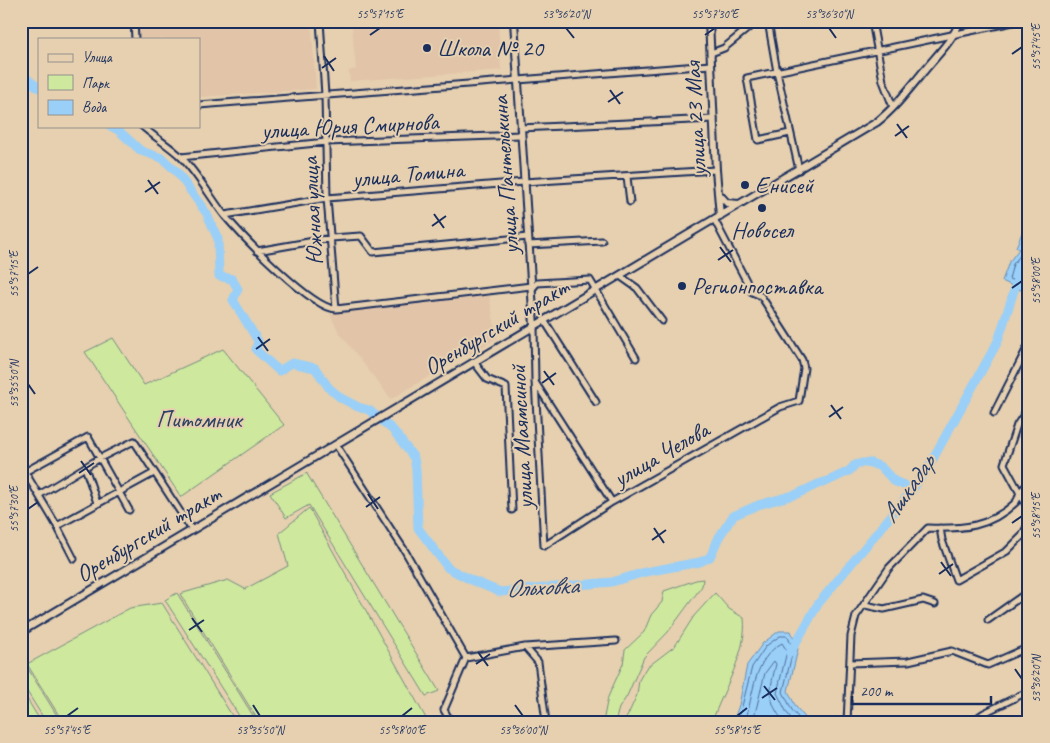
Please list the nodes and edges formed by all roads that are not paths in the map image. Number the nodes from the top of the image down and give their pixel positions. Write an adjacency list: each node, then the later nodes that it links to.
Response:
1 (134, 21): 11 (street)
2 (320, 21): 17 (street, Южная улица)
3 (514, 21): 16 (main road, улица Пантелькина)
4 (709, 21): 13 (main road, улица 23 Мая)
5 (757, 21): 13 (street)
6 (768, 21): 15 (street)
7 (872, 21): 12 (street)
8 (960, 21): 10 (main road, Оренбургский тракт)
9 (1018, 21): 10 (street)
10 (954, 35): 12 (street); 19 (main road, Оренбургский тракт)
11 (135, 38)
12 (878, 51): 15 (street); 19 (street)
13 (711, 53): 14 (main road, улица 23 Мая)
14 (712, 65): 16 (street); 20 (main road, улица 23 Мая)
15 (777, 72): 23 (street); 23 (street)
16 (517, 79): 17 (street); 22 (main road, улица Пантелькина)
17 (325, 95): 18 (street); 25 (street, Южная улица)
18 (200, 105)
19 (893, 107): 28 (main road, Оренбургский тракт)
20 (714, 119): 22 (street); 27 (main road, улица 23 Мая)
21 (145, 128): 26 (street)
22 (520, 128): 24 (main road, улица Пантелькина)
23 (790, 134): 28 (street)
24 (520, 135): 25 (street, улица Юрия Смирнова); 30 (main road, улица Пантелькина)
25 (326, 142): 26 (street, улица Юрия Смирнова); 32 (street, Южная улица)
26 (181, 157): 35 (street)
27 (716, 170): 29 (street, улица Томина); 31 (main road, улица 23 Мая)
28 (798, 170): 34 (main road, Оренбургский тракт)
29 (627, 177): 30 (street, улица Томина); 33 (street)
30 (524, 182): 32 (street, улица Томина); 37 (main road, улица Пантелькина)
31 (718, 193): 34 (main road); 36 (main road, улица 23 Мая)
32 (327, 198): 35 (street, улица Томина); 38 (street, Южная улица)
33 (630, 202)
34 (740, 204): 36 (main road, Оренбургский тракт)
35 (225, 215): 41 (street)
36 (717, 218): 42 (main road, Оренбургский тракт); 65 (street, улица Челова)
37 (528, 237): 38 (street); 40 (main road, улица Пантелькина)
38 (330, 238): 41 (street); 45 (street, Южная улица)
39 (602, 241): 40 (street)
40 (528, 245): 43 (main road, улица Пантелькина)
41 (257, 251): 45 (street)
42 (620, 276): 44 (main road, Оренбургский тракт); 47 (street)
43 (531, 288): 44 (street); 45 (street); 48 (main road, улица Пантелькина)
44 (595, 290): 46 (main road, Оренбургский тракт); 50 (street)
45 (336, 309)
46 (544, 320): 48 (main road, Оренбургский тракт); 53 (street)
47 (662, 321)
48 (534, 326): 51 (main road, Оренбургский тракт); 52 (street, улица Маямсиной)
49 (1029, 344): 55 (street)
50 (636, 358)
51 (474, 362): 56 (main road, Оренбургский тракт); 68 (street)
52 (534, 381): 65 (street); 74 (street, улица Маямсиной)
53 (596, 402)
54 (1029, 407): 63 (street)
55 (994, 413)
56 (336, 444): 73 (main road, Оренбургский тракт); 84 (street)
57 (100, 458): 58 (street); 59 (street); 60 (street); 62 (street)
58 (85, 467): 64 (street); 66 (street)
59 (23, 473): 64 (street)
60 (154, 473): 62 (street); 73 (street)
61 (1029, 483): 63 (street)
62 (119, 492): 66 (street); 67 (street)
63 (1020, 493): 69 (street); 72 (street)
64 (39, 495): 71 (street)
65 (612, 502): 74 (street, улица Челова)
66 (97, 503): 71 (street)
67 (129, 510)
68 (512, 510)
69 (1029, 510)
70 (1029, 523): 72 (street)
71 (57, 526): 75 (street)
72 (940, 528): 78 (street)
73 (192, 530): 80 (main road, Оренбургский тракт)
74 (544, 546)
75 (74, 559)
76 (1029, 591): 79 (street)
77 (935, 604): 78 (street)
78 (865, 605): 85 (street)
79 (988, 620)
80 (21, 632)
81 (616, 641): 82 (street)
82 (525, 647): 84 (street); 88 (street)
83 (1029, 647): 85 (street)
84 (466, 658): 87 (street)
85 (850, 664): 89 (street)
86 (1029, 691): 90 (street)
87 (451, 722)
88 (546, 722)
89 (848, 722)
90 (971, 722)

